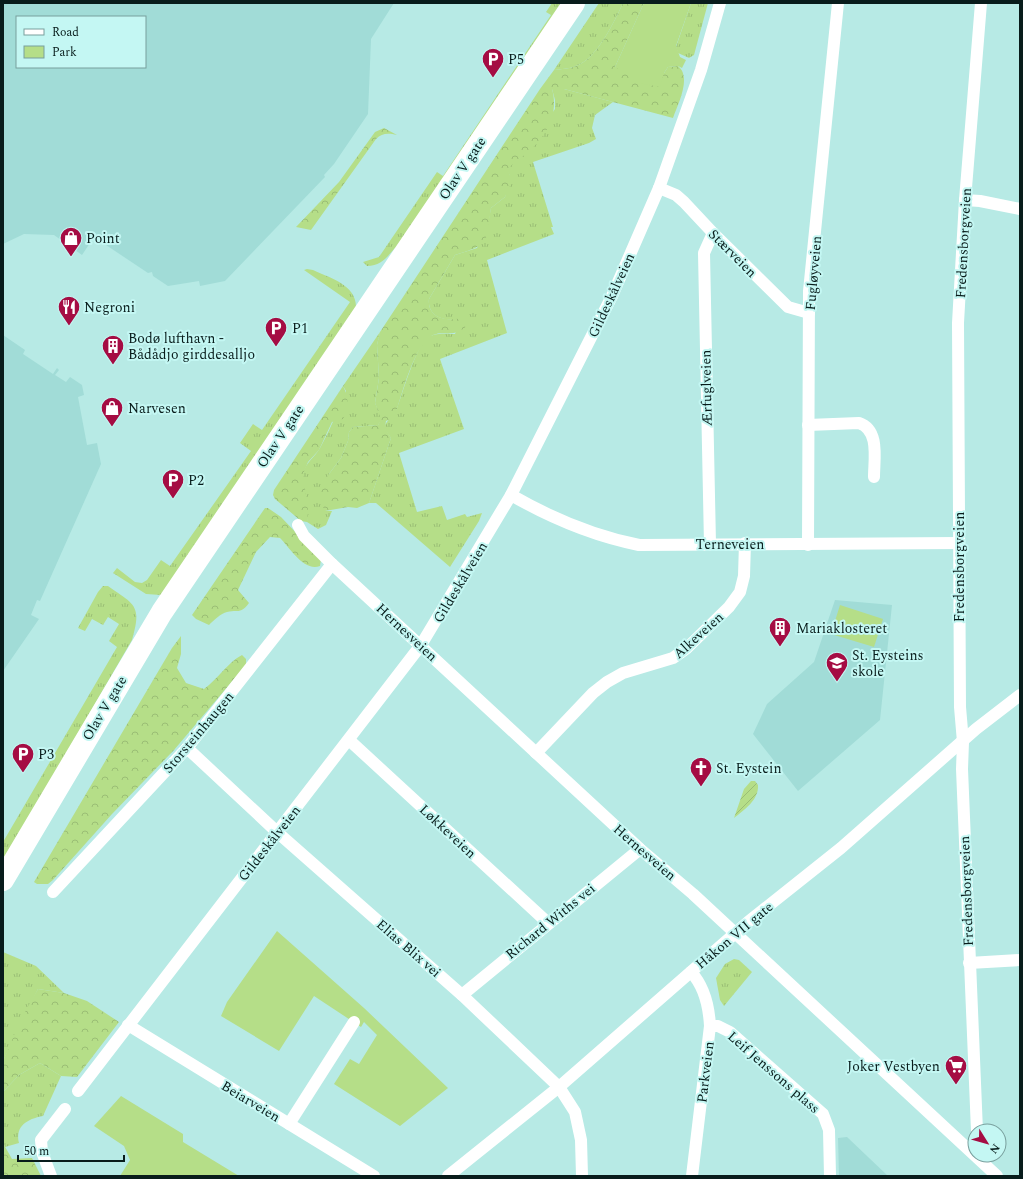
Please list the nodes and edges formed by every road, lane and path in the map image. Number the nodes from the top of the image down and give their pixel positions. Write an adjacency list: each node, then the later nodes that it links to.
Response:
1 (574, 3): 27 (highway, Olav V gate)
2 (720, 3): 5 (street, Gildeskålveien)
3 (838, 3): 9 (street, Fugløyveien)
4 (981, 3): 6 (street, Fredensborgveien)
5 (659, 188): 8 (street, Stærveien); 12 (street, Gildeskålveien)
6 (965, 200): 7 (street); 15 (street, Fredensborgveien)
7 (1020, 209)
8 (713, 233): 9 (street, Stærveien); 16 (street, Ærfuglveien)
9 (809, 313): 10 (street, Fugløyveien)
10 (808, 425): 11 (street); 17 (street, Fugløyveien)
11 (874, 477)
12 (511, 495): 16 (street, Terneveien); 19 (street, Gildeskålveien)
13 (298, 525): 18 (street, Hernesveien)
14 (745, 543): 16 (street, Terneveien); 17 (street, Terneveien); 24 (street, Alkeveien)
15 (959, 543): 17 (street, Terneveien); 22 (street, Fredensborgveien)
16 (710, 544)
17 (808, 545)
18 (332, 564): 19 (street, Hernesveien); 23 (street, Storsteinhaugen)
19 (421, 645): 21 (street, Gildeskålveien); 24 (street, Hernesveien)
20 (1020, 695): 22 (street, Håkon VII gate)
21 (349, 740): 25 (street, Gildeskålveien); 29 (street, Løkkeveien)
22 (963, 742): 30 (street, Håkon VII gate); 32 (street, Fredensborgveien)
23 (187, 748): 25 (street, Elias Blix vei); 28 (street, Storsteinhaugen)
24 (536, 753): 26 (street, Hernesveien)
25 (277, 832): 34 (street, Elias Blix vei); 36 (street, Gildeskålveien)
26 (640, 848): 29 (street, Richard Withs vei); 30 (street, Hernesveien)
27 (3, 880)
28 (53, 892)
29 (548, 923): 34 (street, Richard Withs vei)
30 (735, 934): 33 (street, Håkon VII gate); 43 (street, Hernesveien)
31 (1020, 960): 32 (street)
32 (969, 963): 41 (street, Fredensborgveien)
33 (691, 972): 37 (street, Parkveien); 38 (street, Håkon VII gate)
34 (462, 994): 38 (street, Elias Blix vei)
35 (354, 1022): 42 (street)
36 (128, 1025): 39 (street, Gildeskålveien); 42 (street, Beiarveien)
37 (710, 1026): 50 (street, Parkveien); 51 (street, Leif Jenssons plass)
38 (560, 1086): 48 (street, Håkon VII gate); 49 (street, Elias Blix vei)
39 (78, 1091)
40 (65, 1109): 46 (street)
41 (977, 1123)
42 (289, 1124): 47 (street, Beiarveien)
43 (967, 1146)
44 (980, 1163): 52 (street)
45 (985, 1163): 53 (street, Hernesveien)
46 (51, 1176)
47 (374, 1176)
48 (448, 1176)
49 (582, 1176)
50 (692, 1176)
51 (830, 1176)
52 (981, 1176)
53 (997, 1176)

